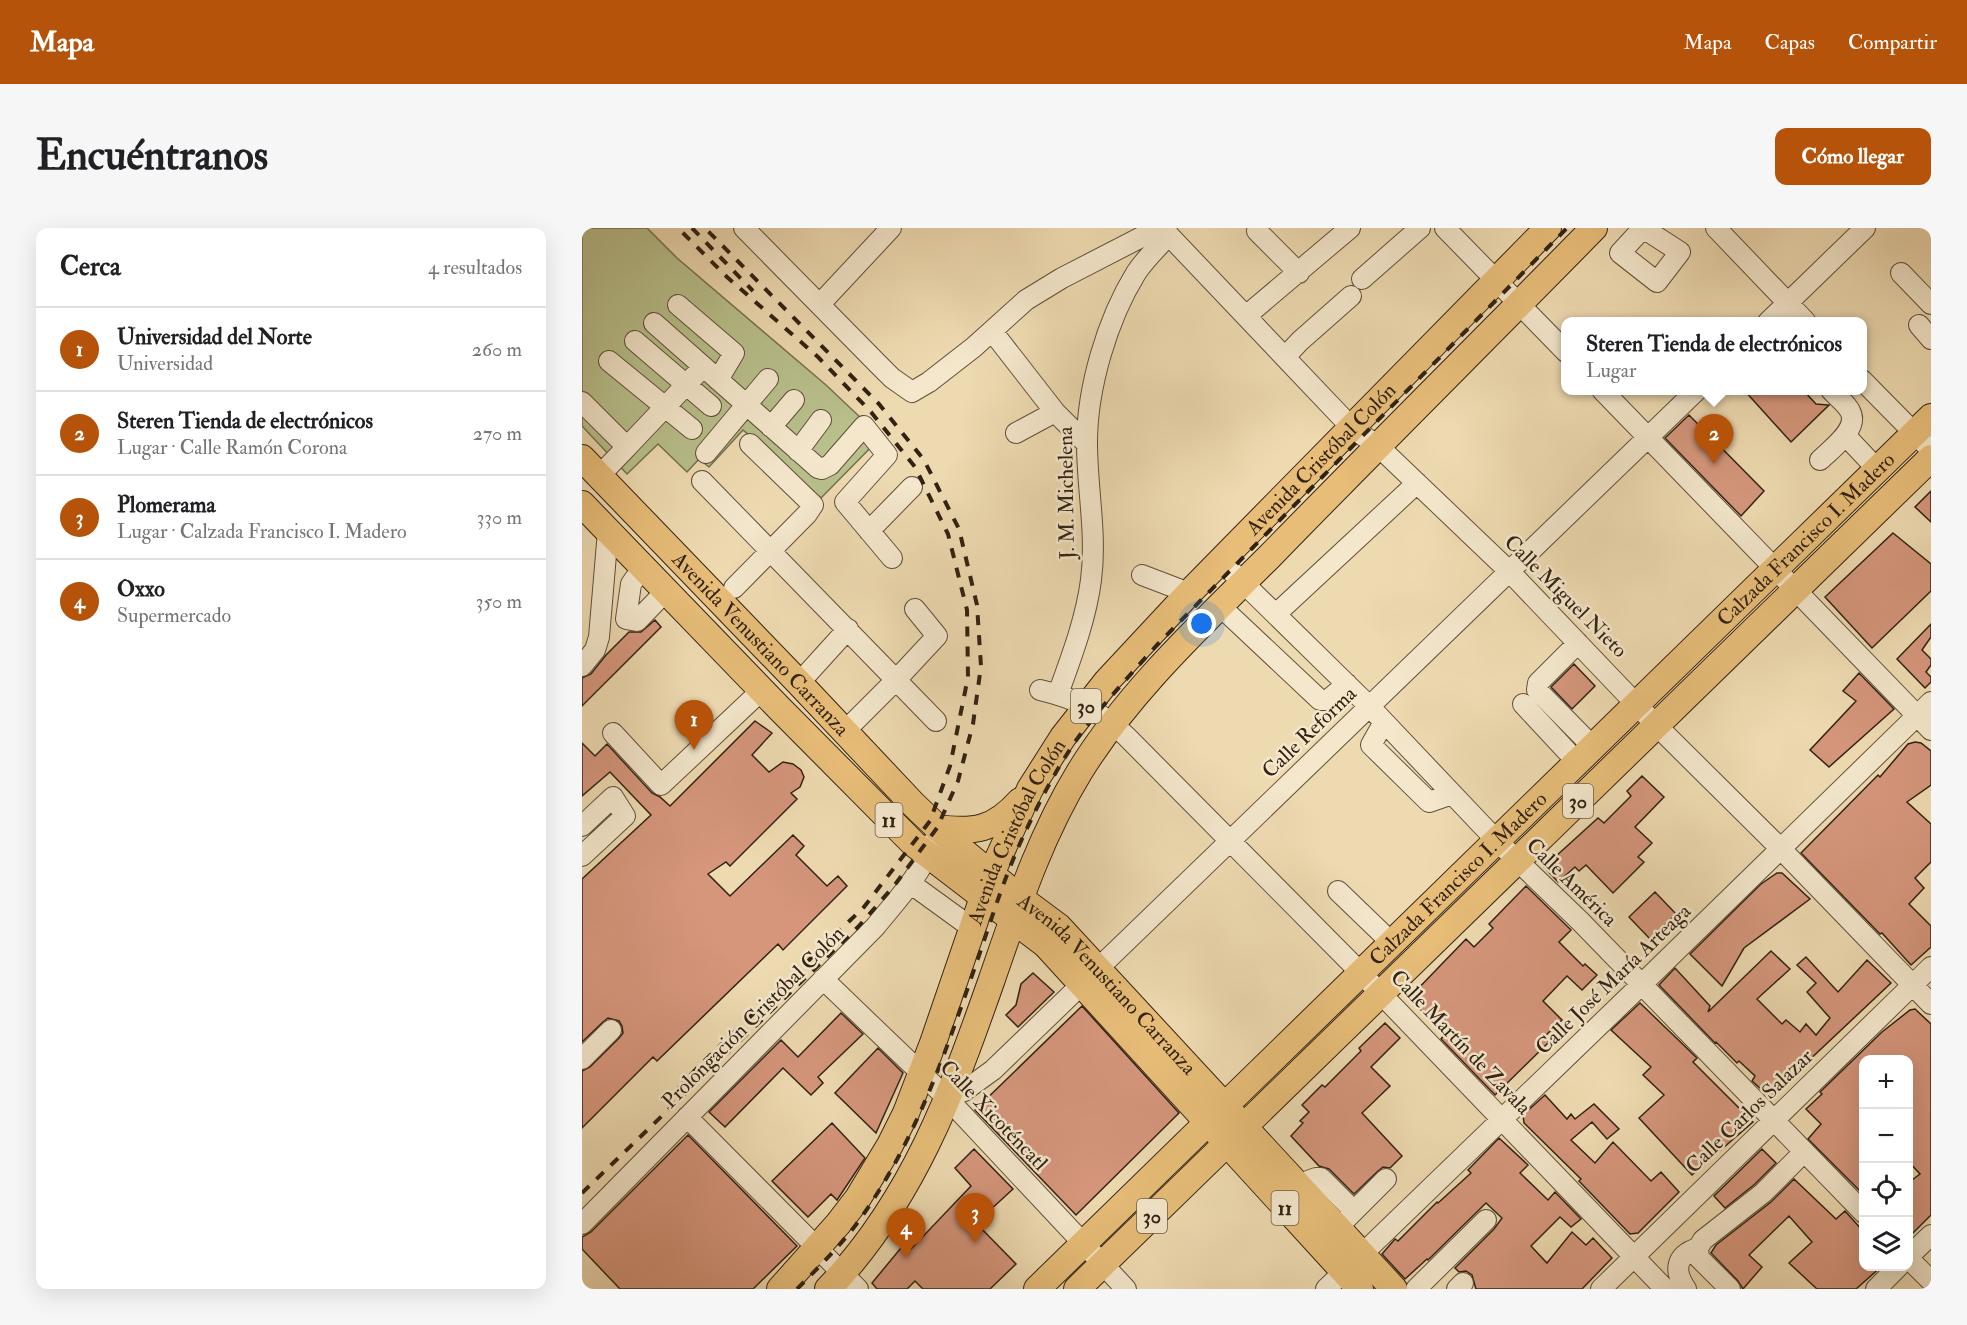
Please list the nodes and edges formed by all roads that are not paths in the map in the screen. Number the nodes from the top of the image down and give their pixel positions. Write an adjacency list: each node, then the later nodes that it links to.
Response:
1 (744, 228): 18 (street)
2 (891, 228): 18 (street)
3 (1258, 228): 12 (street)
4 (1350, 228): 12 (street)
5 (1419, 228): 14 (street)
6 (1445, 228): 15 (street)
7 (1548, 228): 15 (main road, Avenida Cristóbal Colón / 30)
8 (1594, 228): 19 (main road, Avenida Cristóbal Colón / 30)
9 (1716, 228): 17 (street)
10 (1865, 228): 17 (street)
11 (1163, 230): 22 (street, Calle Miguel Nieto); 26 (street); 53 (street, J. M. Michelena)
12 (1299, 273): 22 (street)
13 (1901, 273): 20 (street)
14 (1362, 279)
15 (1496, 281): 19 (street); 46 (main road, Avenida Cristóbal Colón / 30)
16 (1351, 296): 29 (street)
17 (1788, 303): 23 (street); 24 (street)
18 (820, 304): 26 (street)
19 (1519, 304): 28 (street); 54 (main road, Avenida Cristóbal Colón / 30)
20 (1931, 304)
21 (678, 305): 31 (street)
22 (1246, 316): 29 (street, Calle Miguel Nieto)
23 (1772, 317)
24 (1802, 317)
25 (654, 322): 31 (street)
26 (992, 331): 43 (street)
27 (635, 341): 34 (street)
28 (1561, 347)
29 (1285, 357): 46 (street, Calle Miguel Nieto)
30 (609, 361): 42 (street)
31 (710, 373): 34 (street); 40 (street)
32 (768, 379): 40 (street)
33 (1867, 383): 48 (street)
34 (685, 385): 41 (street); 42 (street)
35 (1607, 395): 51 (street)
36 (1692, 395): 51 (street, Calle Reforma)
37 (1836, 395): 50 (street)
38 (794, 400): 45 (street)
39 (582, 402): 55 (street)
40 (745, 405): 45 (street); 57 (street)
41 (711, 406)
42 (664, 407): 47 (street); 55 (street)
43 (1055, 412): 49 (street); 53 (street)
44 (821, 420): 56 (street)
45 (771, 427): 56 (street)
46 (1352, 428): 54 (street, Calle Miguel Nieto); 70 (main road, Avenida Cristóbal Colón / 30)
47 (692, 429)
48 (1926, 433): 61 (main road, Calzada Francisco I. Madero / 30)
49 (1016, 434)
50 (1845, 435): 59 (street); 61 (street)
51 (1648, 438): 72 (street); 73 (street, Calle Reforma)
52 (750, 444): 68 (street)
53 (1087, 444): 90 (street, J. M. Michelena)
54 (1378, 446): 63 (street, Calle Miguel Nieto); 75 (main road, Avenida Cristóbal Colón / 30)
55 (627, 447): 60 (street)
56 (798, 451): 67 (street)
57 (706, 453)
58 (1931, 458): 77 (main road, Calzada Francisco I. Madero / 30)
59 (1820, 460)
60 (591, 467): 87 (main road, Avenida Venustiano Carranza / 11)
61 (1877, 469): 72 (main road, Calzada Francisco I. Madero / 30)
62 (702, 481): 68 (street)
63 (1417, 483): 73 (street, Calle Miguel Nieto); 82 (street)
64 (912, 488): 67 (street)
65 (582, 504): 66 (main road, Avenida Venustiano Carranza / 11)
66 (608, 531): 71 (main road, Avenida Venustiano Carranza / 11); 85 (street)
67 (869, 531): 69 (street)
68 (771, 551): 76 (street); 83 (street)
69 (892, 558)
70 (1221, 561): 75 (street, Calle América); 79 (main road, Avenida Cristóbal Colón / 30)
71 (643, 567): 78 (main road, Avenida Venustiano Carranza / 11); 78 (street)
72 (1775, 569): 77 (street); 92 (main road, Calzada Francisco I. Madero / 30)
73 (1510, 572): 84 (street, Calle Miguel Nieto); 94 (street, Calle Reforma)
74 (1142, 575): 79 (street)
75 (1243, 583): 80 (main road, Avenida Cristóbal Colón / 30); 82 (street, Calle América)
76 (734, 588)
77 (1796, 590): 95 (street); 98 (main road, Calzada Francisco I. Madero / 30)
78 (666, 591): 89 (main road, Avenida Venustiano Carranza / 11)
79 (1189, 593): 93 (main road, Avenida Cristóbal Colón / 30)
80 (1221, 606): 88 (street); 97 (main road, Avenida Cristóbal Colón / 30)
81 (915, 609): 86 (street)
82 (1276, 614): 88 (street, Calle América)
83 (848, 629): 86 (street); 87 (street)
84 (1578, 643): 92 (street, Calle Miguel Nieto); 102 (street)
85 (582, 666)
86 (896, 680): 96 (street); 100 (street)
87 (799, 682): 100 (main road, Avenida Venustiano Carranza / 11)
88 (1347, 684): 94 (street, Calle América)
89 (762, 690): 101 (street); 110 (main road, Avenida Venustiano Carranza / 11)
90 (1049, 692): 93 (street, Calle Martín de Zavala)
91 (1523, 704): 102 (street)
92 (1638, 704): 98 (street, Calle Miguel Nieto); 102 (main road, Calzada Francisco I. Madero / 30)
93 (1087, 705): 97 (street, Calle Martín de Zavala); 103 (main road, Avenida Cristóbal Colón / 30)
94 (1370, 706): 106 (street, Calle Reforma); 107 (street, Calle América)
95 (1924, 708): 99 (street); 108 (street, Calle José María Arteaga)
96 (936, 721)
97 (1113, 724): 106 (street, Calle Martín de Zavala); 115 (main road, Avenida Cristóbal Colón / 30)
98 (1656, 725): 108 (street, Calle Miguel Nieto); 111 (main road, Calzada Francisco I. Madero / 30)
99 (1931, 730)
100 (844, 732): 105 (main road, Avenida Venustiano Carranza / 11)
101 (613, 733)
102 (1585, 754): 107 (main road, Calzada Francisco I. Madero / 30)
103 (1030, 789): 105 (main road); 113 (main road, Avenida Cristóbal Colón / 30)
104 (582, 826): 109 (street)
105 (937, 828): 110 (street, Prolongación Cristóbal Colón); 113 (main road, Avenida Venustiano Carranza / 11)
106 (1231, 841): 119 (street, Calle Martín de Zavala); 120 (street, Calle Reforma)
107 (1497, 841): 111 (street, Calle América); 117 (main road, Calzada Francisco I. Madero / 30)
108 (1781, 849): 122 (street, Calle José María Arteaga); 123 (street, Calle Miguel Nieto)
109 (582, 856)
110 (928, 856): 112 (street, Prolongación Cristóbal Colón); 113 (main road, Avenida Venustiano Carranza / 11)
111 (1517, 861): 122 (street, Calle América); 124 (main road, Calzada Francisco I. Madero / 30)
112 (910, 883): 116 (street); 121 (street, Prolongación Cristóbal Colón)
113 (987, 885): 115 (main road, Avenida Venustiano Carranza / 11); 116 (main road, Avenida Cristóbal Colón / 30)
114 (1338, 891): 117 (street)
115 (1016, 909): 120 (main road, Avenida Venustiano Carranza / 11); 129 (main road, Avenida Cristóbal Colón / 30)
116 (972, 928): 128 (main road, Avenida Cristóbal Colón / 30)
117 (1392, 943): 119 (main road, Calzada Francisco I. Madero / 30)
118 (1931, 967): 123 (street, Calle Carlos Salazar)
119 (1361, 973): 124 (street, Calle Martín de Zavala); 130 (main road, Calzada Francisco I. Madero / 30)
120 (1090, 977): 129 (street, Calle Reforma); 130 (main road, Avenida Venustiano Carranza / 11)
121 (823, 979): 128 (street, Calle Xicoténcatl); 131 (street, Prolongación Cristóbal Colón)
122 (1641, 985): 132 (street, Calle José María Arteaga); 133 (street, Calle América)
123 (1913, 985): 125 (street, Calle Miguel Nieto); 133 (street, Calle Carlos Salazar)
124 (1380, 994): 132 (street, Calle Martín de Zavala); 134 (main road, Calzada Francisco I. Madero / 30)
125 (1931, 1004)
126 (611, 1030): 127 (street)
127 (582, 1059)
128 (922, 1073): 129 (street, Calle Xicoténcatl); 144 (main road, Avenida Cristóbal Colón / 30)
129 (947, 1098): 142 (street, Calle Xicoténcatl); 152 (main road, Avenida Cristóbal Colón / 30)
130 (1216, 1114): 134 (main road, Avenida Venustiano Carranza / 11); 142 (main road, Calzada Francisco I. Madero / 30)
131 (687, 1118): 140 (street, Prolongación Cristóbal Colón); 144 (street)
132 (1502, 1118): 146 (street, Calle Martín de Zavala); 150 (street, Calle José María Arteaga)
133 (1774, 1121): 135 (street, Calle América); 146 (street, Calle Carlos Salazar)
134 (1235, 1135): 138 (main road, Avenida Venustiano Carranza / 11); 148 (main road, Calzada Francisco I. Madero / 30); 150 (main road, Avenida Venustiano Carranza / 11)
135 (1804, 1152): 137 (street, Calle América); 143 (street)
136 (1386, 1179): 138 (street)
137 (1859, 1209)
138 (1345, 1219): 150 (main road, Avenida Venustiano Carranza / 11)
139 (1486, 1220): 158 (street)
140 (582, 1224)
141 (1931, 1235): 145 (street)
142 (1083, 1244): 148 (street, Calle Xicoténcatl); 154 (main road, Calzada Francisco I. Madero / 30)
143 (1698, 1248): 161 (street); 162 (street)
144 (818, 1249): 152 (street); 153 (main road, Avenida Cristóbal Colón / 30)
145 (1913, 1253)
146 (1634, 1257): 159 (street, Calle Carlos Salazar); 160 (street, Calle Martín de Zavala)
147 (1913, 1263): 151 (street)
148 (1103, 1264): 155 (main road, Calzada Francisco I. Madero / 30); 156 (street, Calle Xicoténcatl)
149 (1894, 1271): 163 (street)
150 (1348, 1276): 157 (main road, Avenida Venustiano Carranza / 11)
151 (1931, 1281)
152 (843, 1284)
153 (780, 1289)
154 (1037, 1289)
155 (1077, 1289)
156 (1126, 1289)
157 (1394, 1289)
158 (1416, 1289)
159 (1601, 1289)
160 (1665, 1289)
161 (1686, 1289)
162 (1730, 1289)
163 (1876, 1289)

